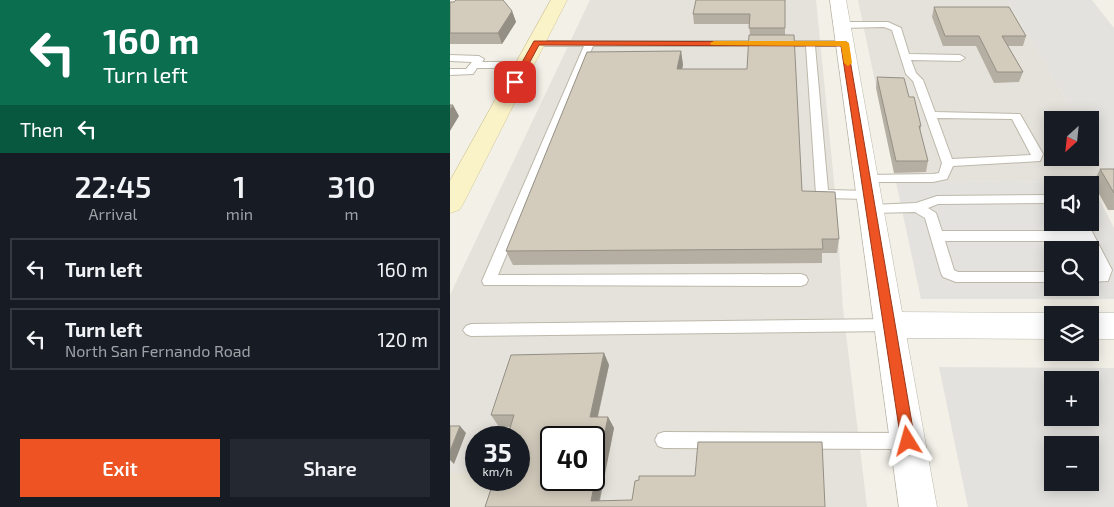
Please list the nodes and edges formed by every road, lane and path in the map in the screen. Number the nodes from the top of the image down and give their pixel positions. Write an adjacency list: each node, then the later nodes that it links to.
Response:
1 (559, 0): 4 (main road)
2 (838, 0): 3 (street)
3 (843, 34): 5 (lane); 7 (lane); 15 (street)
4 (536, 43): 6 (lane); 10 (main road)
5 (810, 43): 6 (lane); 15 (lane)
6 (589, 44): 26 (lane)
7 (906, 57): 9 (lane); 13 (lane)
8 (450, 58): 11 (lane)
9 (960, 58)
10 (525, 65): 11 (lane); 17 (main road)
11 (476, 66): 12 (lane)
12 (450, 72)
13 (932, 115): 14 (lane); 14 (lane)
14 (948, 162): 15 (lane)
15 (869, 194): 18 (lane); 27 (street)
16 (1044, 199): 18 (lane)
17 (450, 204)
18 (917, 207): 20 (lane)
19 (1084, 231): 21 (lane)
20 (937, 236): 21 (lane); 25 (lane)
21 (1087, 236): 22 (lane)
22 (1090, 241)
23 (1099, 259): 24 (lane)
24 (1099, 275)
25 (1044, 277)
26 (801, 280)
27 (891, 325): 28 (street); 31 (lane); 33 (street)
28 (1044, 326)
29 (1099, 326): 30 (street)
30 (1114, 326)
31 (471, 330)
32 (664, 440): 33 (lane)
33 (908, 441): 34 (street)
34 (918, 507)

